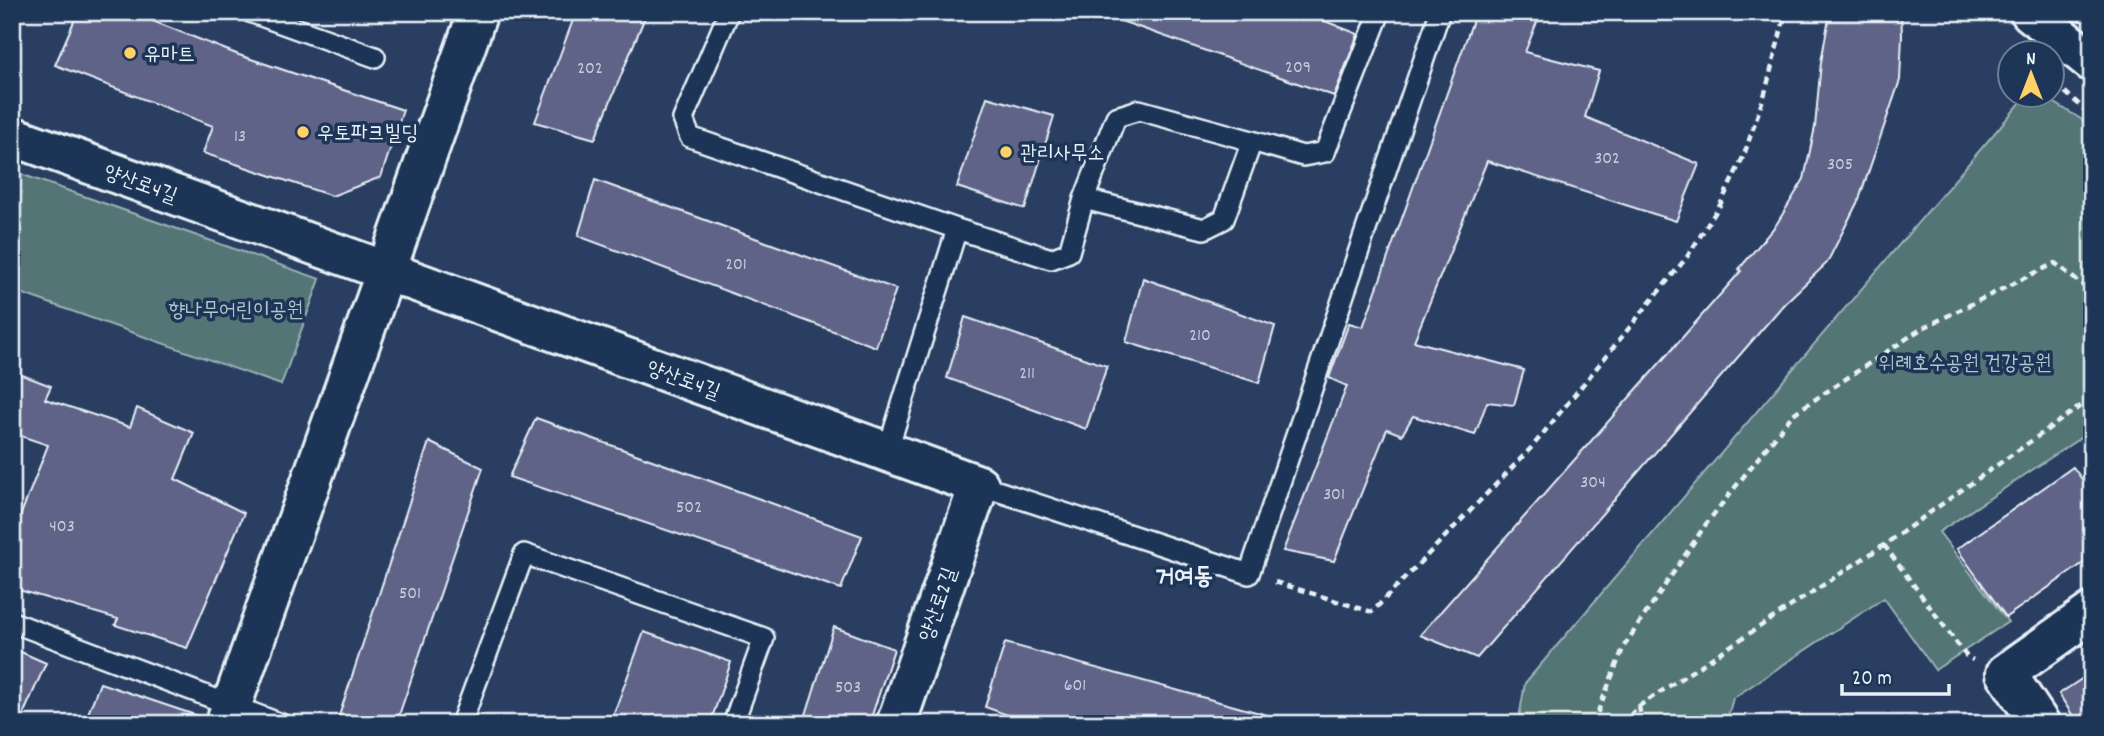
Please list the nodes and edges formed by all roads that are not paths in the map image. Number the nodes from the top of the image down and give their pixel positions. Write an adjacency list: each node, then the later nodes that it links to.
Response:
1 (250, 12): 7 (lane)
2 (478, 12): 13 (street)
3 (729, 12): 12 (lane)
4 (1380, 12): 10 (lane)
5 (1440, 12): 15 (lane)
6 (2030, 12): 8 (street)
7 (375, 57)
8 (2092, 62)
9 (12, 136): 13 (street, 양산로4길)
10 (1252, 141): 11 (lane); 11 (lane)
11 (1084, 199): 12 (lane)
12 (957, 229): 14 (lane)
13 (388, 274): 14 (street, 양산로4길); 18 (street)
14 (887, 452): 15 (street, 양산로4길)
15 (979, 485): 22 (street, 양산로2길)
16 (2092, 612): 23 (street)
17 (12, 622): 18 (lane)
18 (229, 715): 19 (lane)
19 (281, 724)
20 (461, 724): 21 (lane)
21 (733, 724)
22 (896, 724)
23 (2040, 724)

